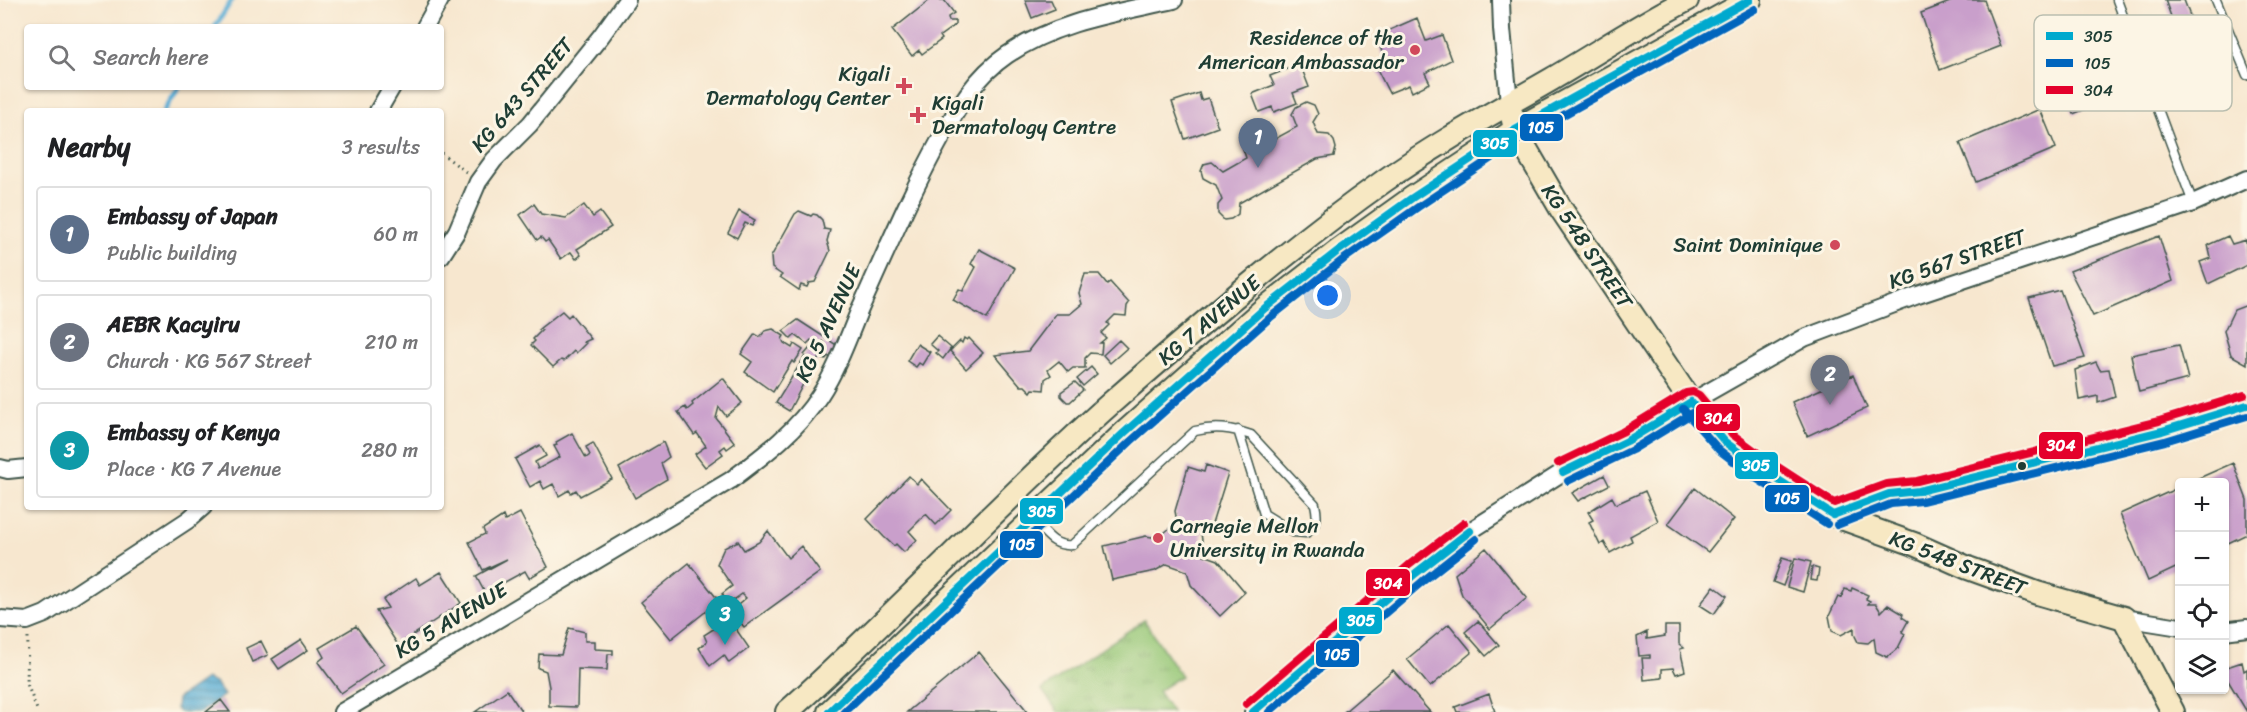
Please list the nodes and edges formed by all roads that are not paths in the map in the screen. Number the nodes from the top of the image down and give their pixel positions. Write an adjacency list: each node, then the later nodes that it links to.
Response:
1 (440, 0): 11 (street)
2 (627, 0): 21 (street, KG 643 STREET)
3 (1174, 0): 35 (street, KG 5 AVENUE)
4 (1501, 0): 15 (street)
5 (1687, 0): 15 (main road, KG 7 AVENUE)
6 (1750, 0): 18 (main road, KG 7 AVENUE)
7 (2117, 0): 9 (lane)
8 (2216, 0): 10 (lane)
9 (2123, 15)
10 (2222, 15)
11 (427, 24)
12 (2232, 39): 13 (lane)
13 (2247, 75)
14 (390, 90): 16 (street)
15 (1509, 102): 18 (main road, KG 548 STREET); 36 (main road, KG 7 AVENUE)
16 (380, 108)
17 (2159, 111): 20 (lane)
18 (1515, 130): 22 (main road, KG 548 STREET); 29 (main road, KG 7 AVENUE)
19 (2247, 179): 20 (street, KG 567 STREET)
20 (2193, 203): 22 (street, KG 567 STREET)
21 (444, 251)
22 (1691, 402): 28 (main road, KG 548 STREET); 38 (street, KG 567 STREET)
23 (2247, 405): 28 (main road)
24 (1238, 430): 24 (lane); 29 (lane)
25 (0, 468): 26 (street)
26 (24, 468)
27 (200, 510): 31 (street)
28 (1833, 515): 30 (main road, KG 548 STREET)
29 (1032, 519): 37 (main road, KG 7 AVENUE)
30 (2124, 618): 32 (street); 39 (main road)
31 (0, 619)
32 (2175, 626)
33 (2247, 628): 34 (street)
34 (2229, 630)
35 (342, 712)
36 (787, 712)
37 (829, 712)
38 (1253, 712)
39 (2174, 712)

